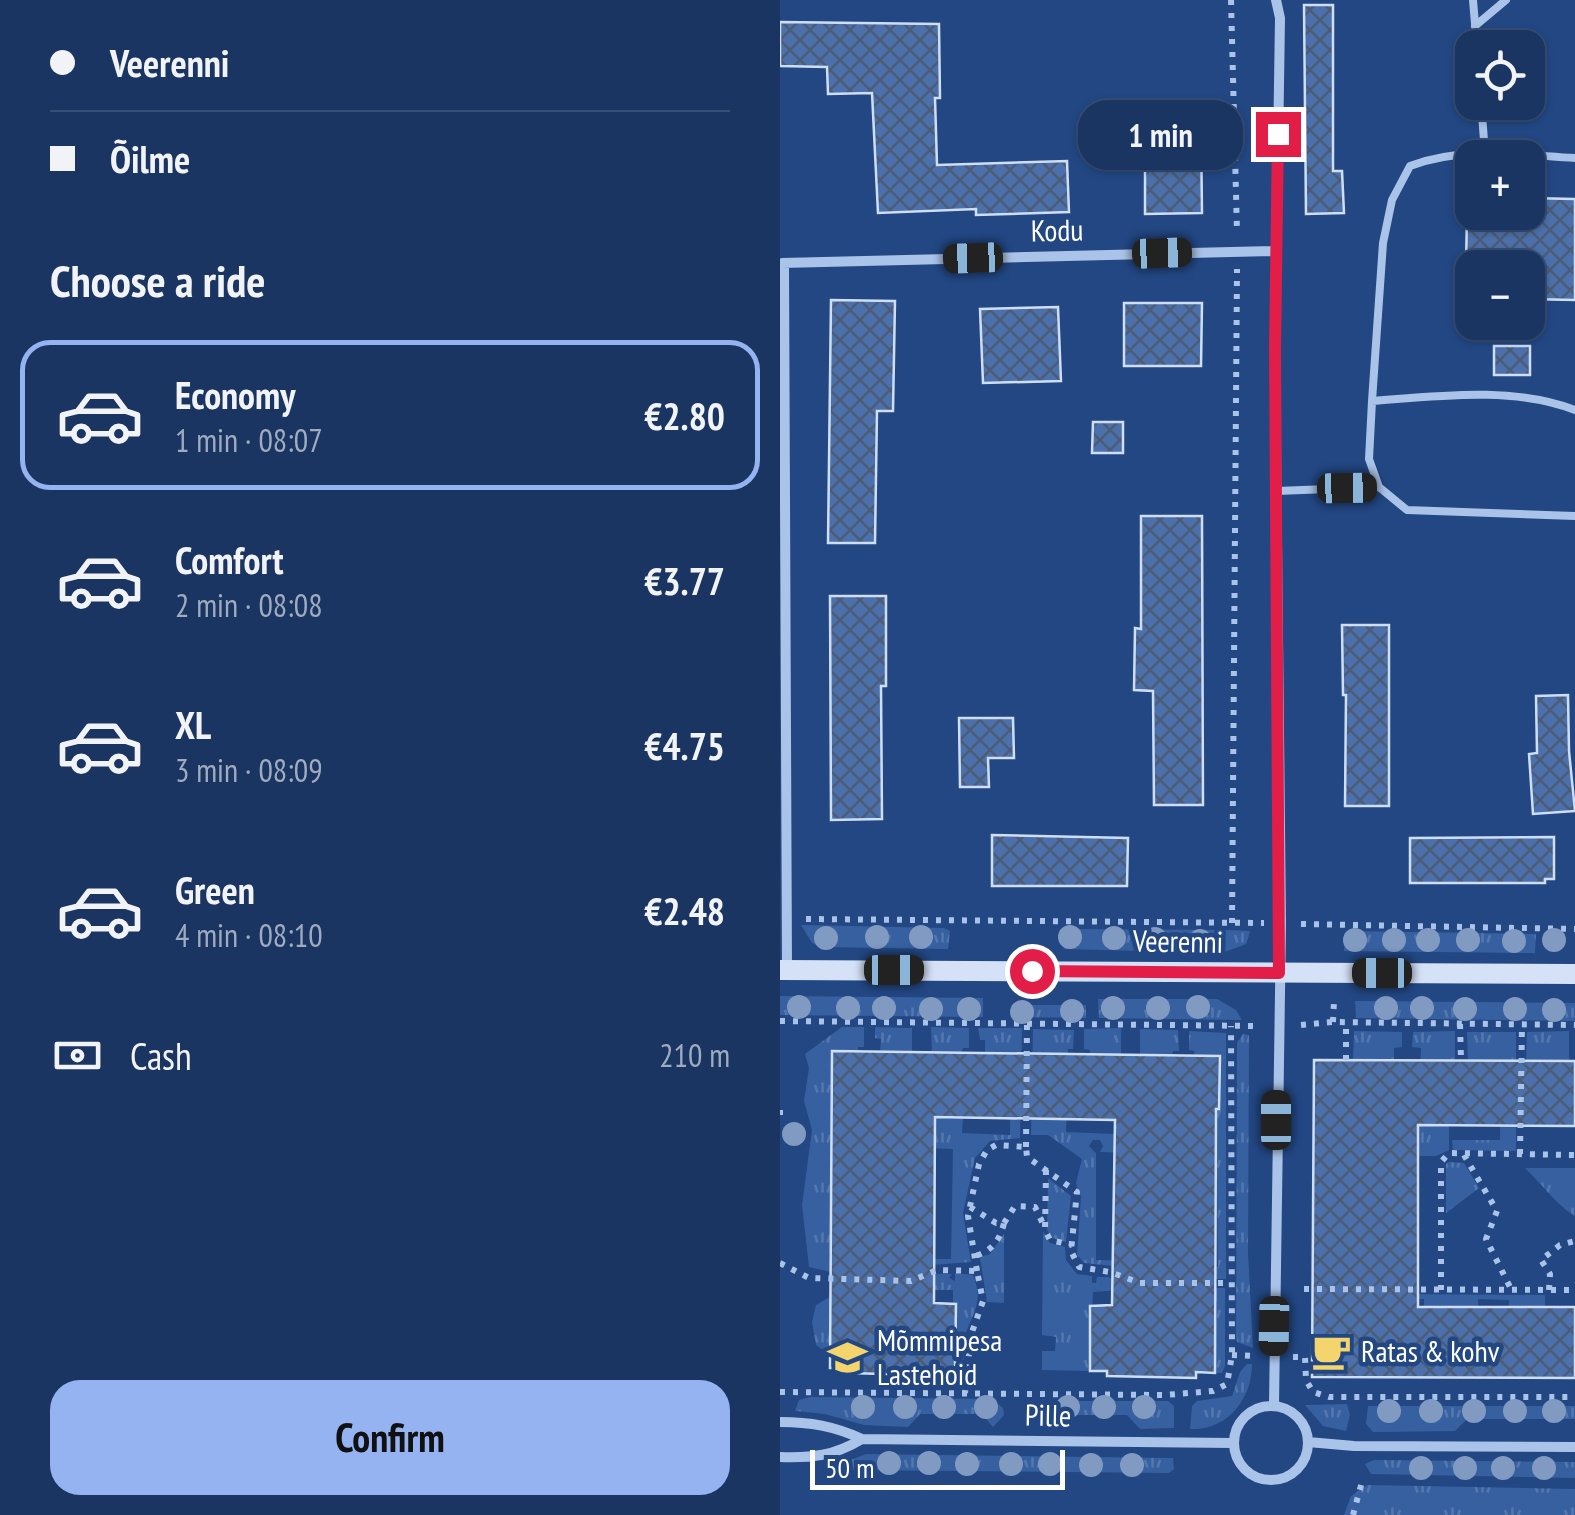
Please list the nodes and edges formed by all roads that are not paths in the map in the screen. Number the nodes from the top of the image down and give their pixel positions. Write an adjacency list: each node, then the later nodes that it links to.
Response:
1 (1276, 0): 9 (street)
2 (1473, 0): 4 (lane)
3 (1506, 0): 4 (lane)
4 (1475, 26): 5 (lane)
5 (1475, 30)
6 (1455, 155): 11 (lane)
7 (1545, 156): 8 (lane)
8 (1575, 158)
9 (1276, 252): 10 (street, Kodu); 14 (street)
10 (782, 263): 16 (street)
11 (1372, 401): 12 (lane); 13 (lane)
12 (1575, 410)
13 (1379, 487): 14 (lane); 15 (lane)
14 (1277, 490): 17 (street)
15 (1575, 516)
16 (783, 970): 17 (street, Veerenni)
17 (1279, 973): 18 (street, Veerenni); 19 (street)
18 (1575, 974)
19 (1274, 1405): 22 (street); 23 (street)
20 (780, 1422): 21 (street, Pille)
21 (862, 1439): 22 (street, Pille); 25 (street, Pille)
22 (1233, 1442): 23 (street)
23 (1308, 1442): 24 (street)
24 (1575, 1447)
25 (780, 1458)

